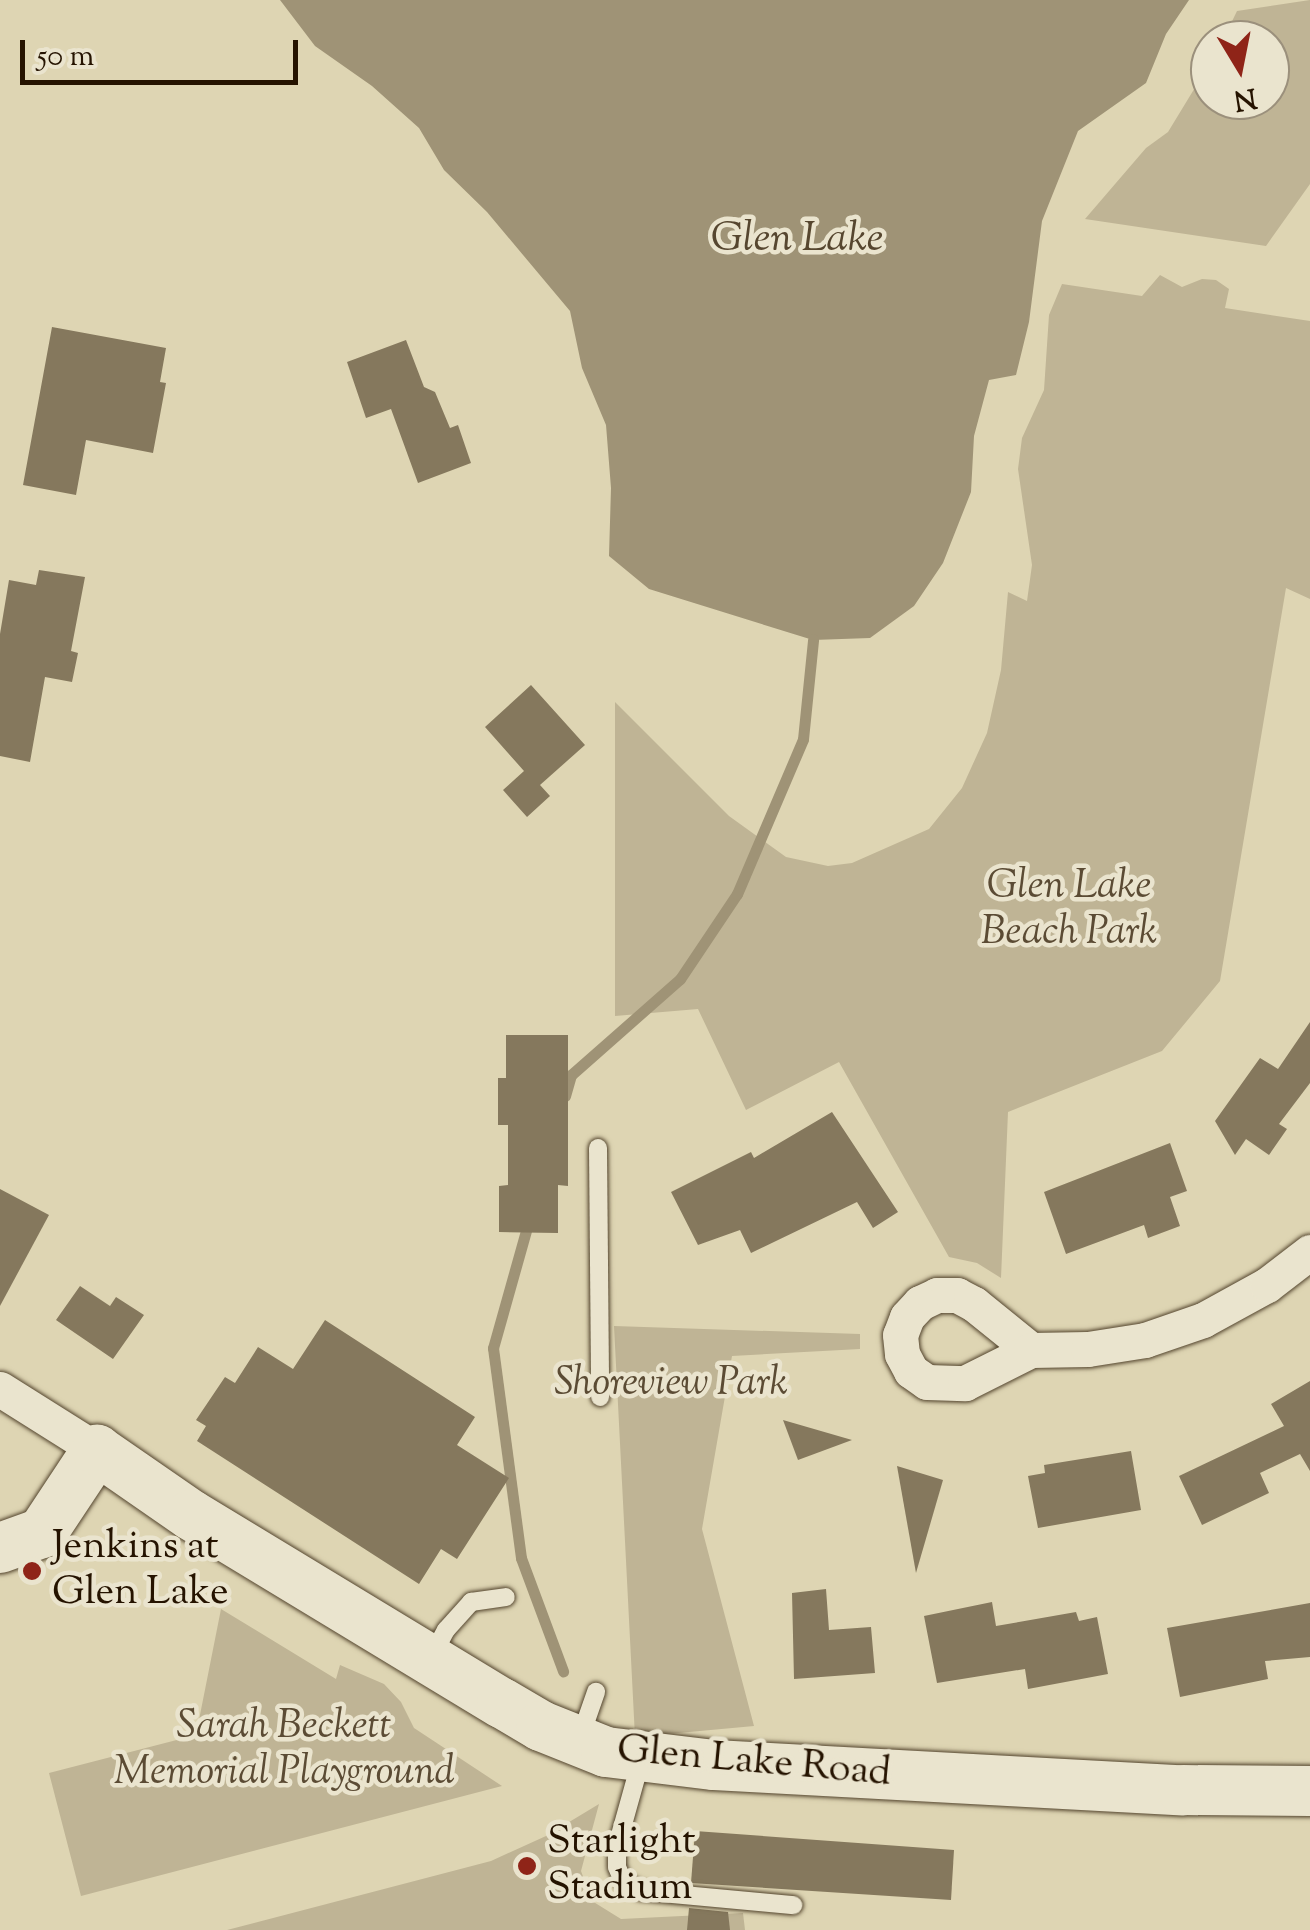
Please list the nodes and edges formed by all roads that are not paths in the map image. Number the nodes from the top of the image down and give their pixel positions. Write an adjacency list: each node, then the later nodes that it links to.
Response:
1 (598, 1148): 5 (lane)
2 (1310, 1252): 3 (street)
3 (1031, 1350)
4 (0, 1389): 6 (street, Glen Lake Road)
5 (600, 1397)
6 (97, 1450): 7 (street); 9 (street, Glen Lake Road)
7 (0, 1548)
8 (506, 1597): 9 (lane)
9 (430, 1660): 11 (street, Glen Lake Road)
10 (596, 1692): 11 (lane)
11 (578, 1743): 12 (street, Glen Lake Road)
12 (641, 1760): 13 (street, Glen Lake Road); 14 (lane)
13 (1310, 1791)
14 (793, 1904)

